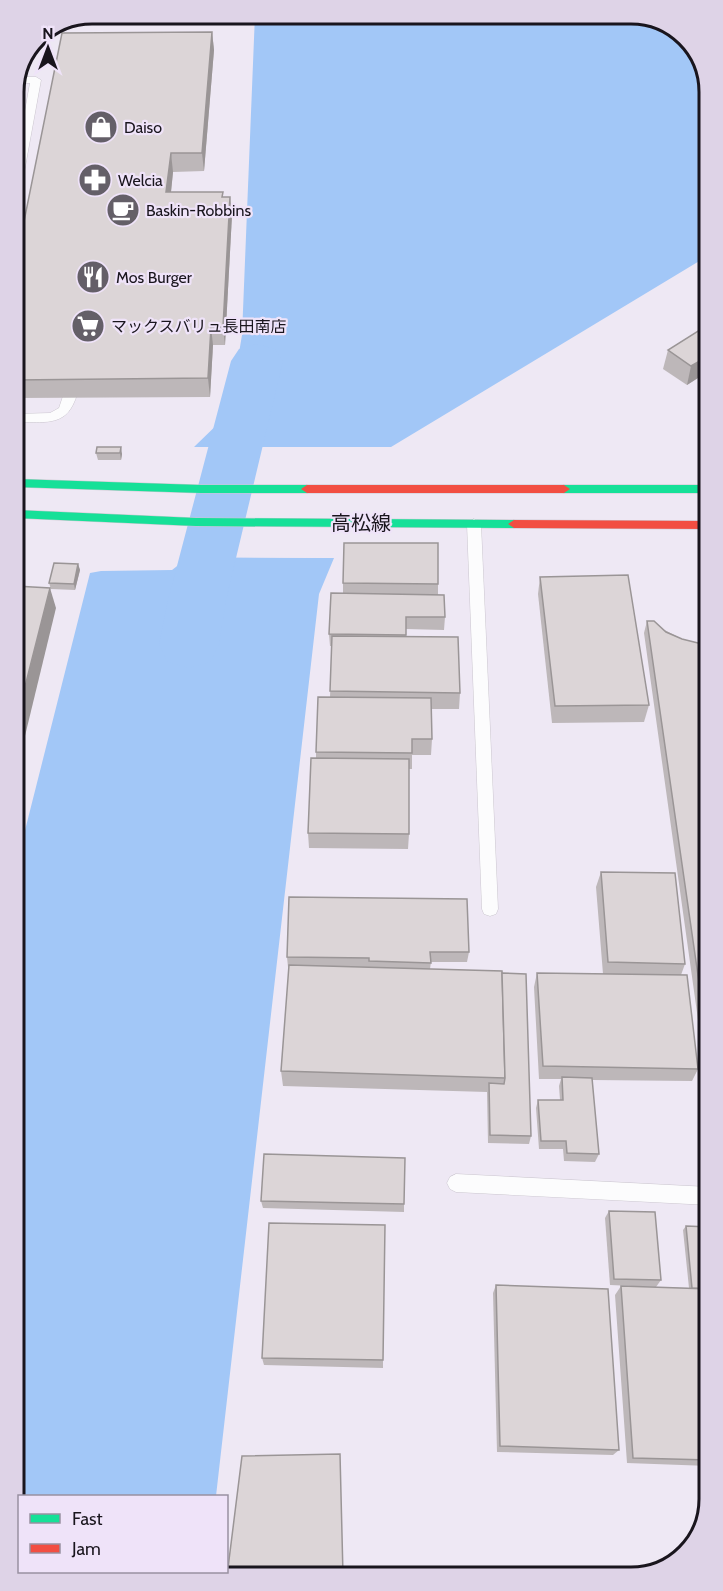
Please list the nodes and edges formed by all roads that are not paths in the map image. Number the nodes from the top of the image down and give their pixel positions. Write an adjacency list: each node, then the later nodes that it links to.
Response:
1 (25, 80): 2 (lane)
2 (24, 145)
3 (77, 366): 4 (lane)
4 (24, 418)
5 (24, 483): 6 (main road, 高松線)
6 (699, 489)
7 (24, 514): 8 (main road, 高松線)
8 (474, 524): 9 (main road, 高松線); 10 (lane)
9 (699, 525)
10 (490, 909)
11 (456, 1182): 12 (lane)
12 (699, 1195)

